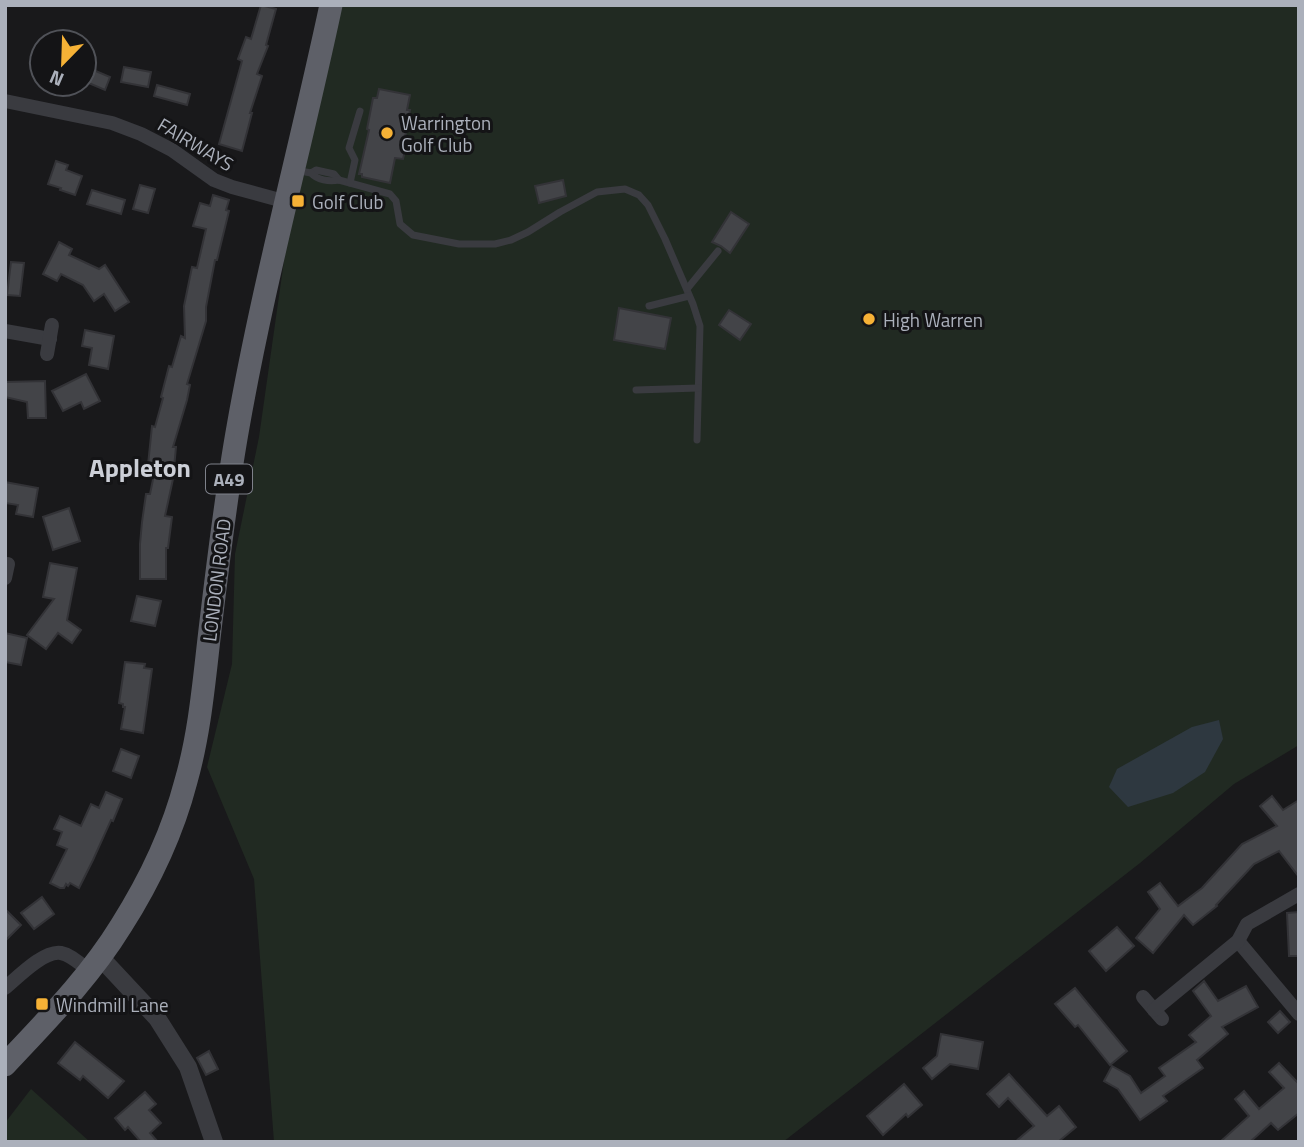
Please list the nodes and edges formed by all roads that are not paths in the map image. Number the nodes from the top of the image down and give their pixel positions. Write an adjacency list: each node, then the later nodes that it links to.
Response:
1 (331, 5): 4 (highway, LONDON ROAD / A49)
2 (5, 101): 6 (street, FAIRWAYS)
3 (360, 111): 5 (lane)
4 (302, 171): 5 (lane); 6 (highway, LONDON ROAD / A49)
5 (349, 183): 8 (lane)
6 (287, 202): 17 (highway, LONDON ROAD / A49)
7 (718, 251): 8 (lane)
8 (688, 292): 9 (lane); 12 (lane)
9 (649, 306)
10 (5, 331): 11 (street)
11 (50, 339)
12 (698, 388): 13 (lane); 14 (lane)
13 (636, 390)
14 (697, 440)
15 (1299, 894): 16 (street)
16 (1238, 941): 19 (street); 20 (street)
17 (95, 964): 18 (street); 21 (highway, LONDON ROAD / A49); 22 (street)
18 (5, 988)
19 (1143, 997)
20 (1299, 1014)
21 (5, 1065)
22 (214, 1142)

